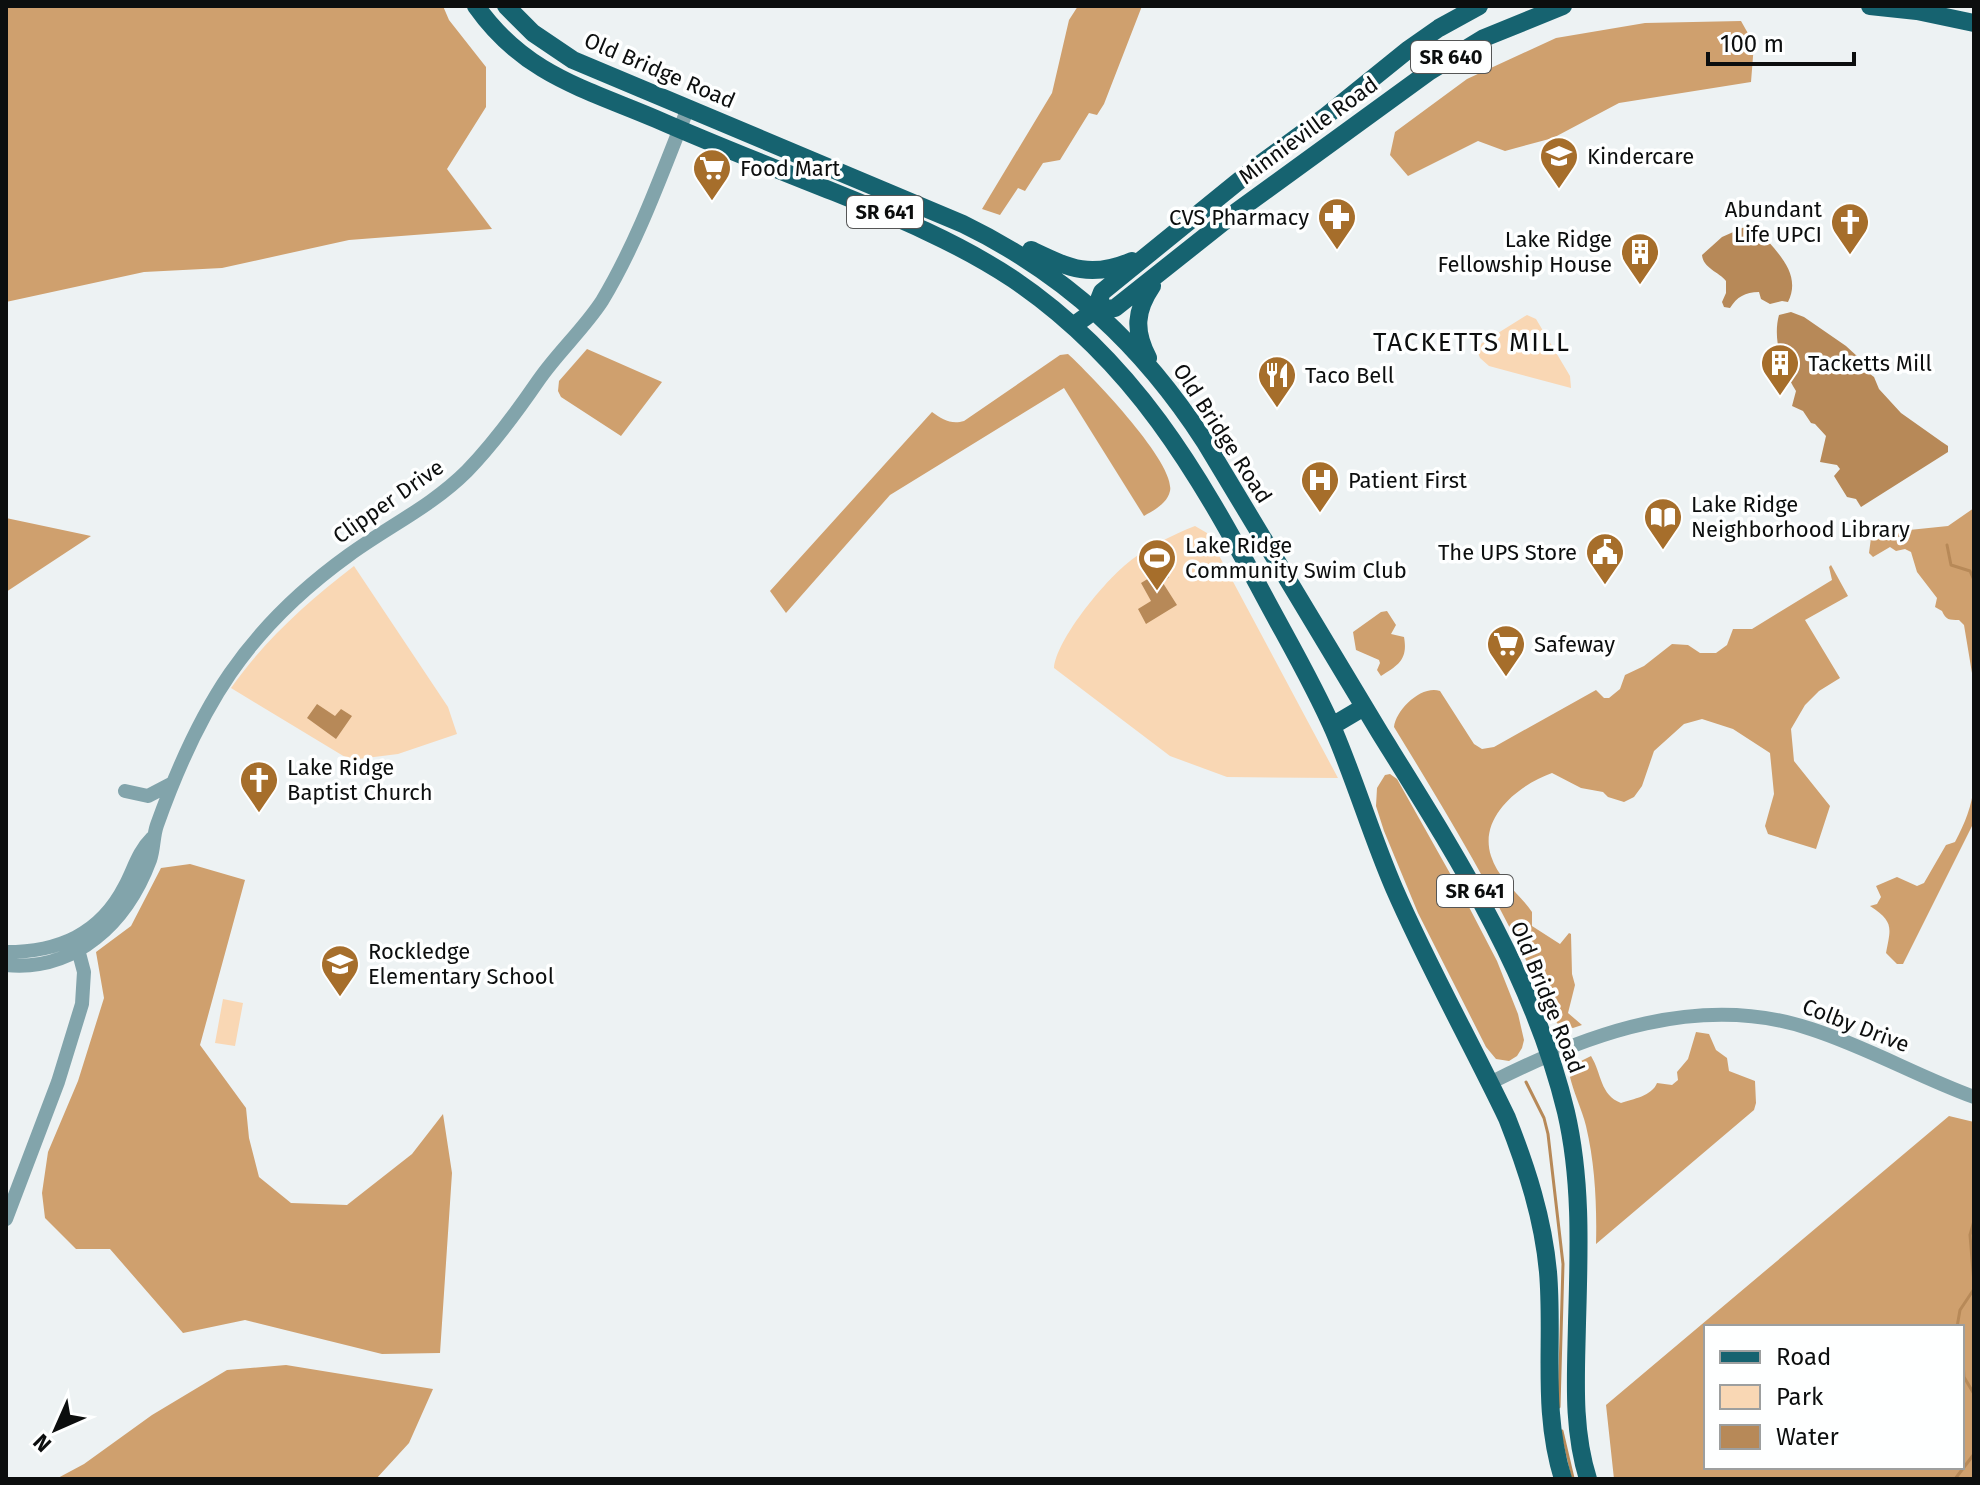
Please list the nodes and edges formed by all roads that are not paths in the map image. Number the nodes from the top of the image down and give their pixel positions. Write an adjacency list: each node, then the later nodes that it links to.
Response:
1 (476, 6): 8 (main road, Old Bridge Road / SR 641)
2 (506, 6): 7 (main road, Old Bridge Road / SR 641)
3 (1479, 6): 10 (main road, Minnieville Road / SR 640)
4 (1563, 6): 11 (main road, Minnieville Road / SR 640)
5 (1870, 6): 6 (main road)
6 (1974, 23)
7 (688, 108): 8 (street, Clipper Drive); 9 (main road, Old Bridge Road / SR 641)
8 (679, 129): 13 (main road, Old Bridge Road / SR 641); 17 (street, Clipper Drive)
9 (984, 234): 10 (main road); 12 (main road, Old Bridge Road / SR 641)
10 (1149, 254): 12 (main road, Minnieville Road / SR 640)
11 (1161, 273): 12 (main road, Minnieville Road / SR 640); 14 (main road)
12 (1095, 310): 13 (main road, Minnieville Road / SR 640); 14 (main road, Old Bridge Road / SR 641)
13 (1073, 326): 16 (main road, Old Bridge Road / SR 641)
14 (1155, 373): 15 (main road, Old Bridge Road / SR 641)
15 (1364, 707): 16 (main road); 22 (main road, Old Bridge Road / SR 641)
16 (1332, 726): 23 (main road, Old Bridge Road / SR 641)
17 (171, 784): 18 (street); 19 (street, Clipper Drive)
18 (125, 791)
19 (77, 944): 20 (street, Clipper Drive); 21 (street, Clipper Drive); 25 (street)
20 (6, 952)
21 (6, 965)
22 (1550, 1054): 23 (street, Colby Drive); 24 (street, Colby Drive); 27 (main road, Old Bridge Road / SR 641)
23 (1490, 1083): 26 (main road, Old Bridge Road / SR 641)
24 (1974, 1097)
25 (6, 1219)
26 (1563, 1479)
27 (1588, 1479)

